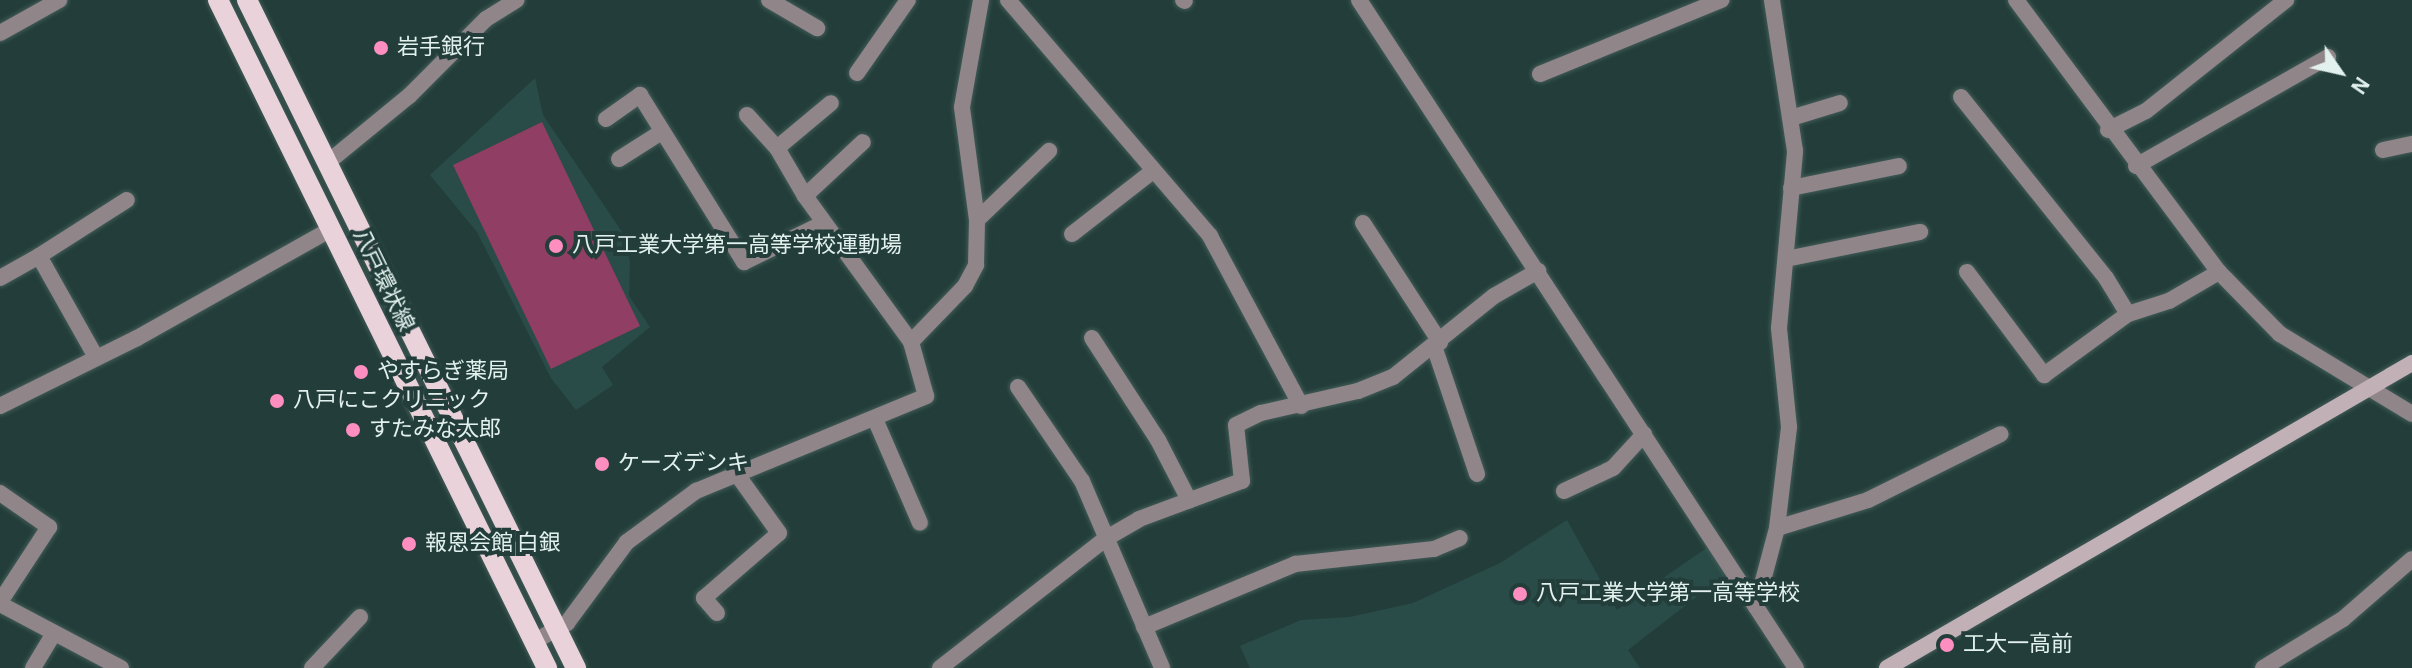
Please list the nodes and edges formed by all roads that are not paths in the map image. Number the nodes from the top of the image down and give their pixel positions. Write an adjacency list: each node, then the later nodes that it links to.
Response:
1 (59, 0): 15 (street)
2 (218, 0): 43 (main road, 八戸環状線)
3 (247, 0): 33 (main road, 八戸環状線)
4 (517, 0): 33 (street)
5 (769, 0): 14 (street)
6 (908, 0): 17 (street)
7 (981, 0): 40 (street)
8 (1008, 0): 36 (street)
9 (1359, 0): 48 (street)
10 (1721, 0): 18 (street)
11 (1772, 0): 23 (street)
12 (2016, 0): 25 (street)
13 (2286, 0): 25 (street)
14 (817, 28)
15 (0, 33)
16 (2328, 57): 35 (street)
17 (857, 73)
18 (1540, 74)
19 (1961, 97): 52 (street)
20 (831, 103): 29 (street)
21 (1840, 103): 23 (street)
22 (747, 115): 29 (street)
23 (1791, 118): 37 (street)
24 (606, 119): 26 (street)
25 (2108, 130): 35 (street)
26 (660, 133): 32 (street); 41 (street)
27 (863, 142): 38 (street)
28 (2412, 144): 30 (street)
29 (777, 148): 38 (street)
30 (2383, 150)
31 (1049, 151): 40 (street)
32 (619, 159)
33 (327, 163): 81 (main road, 八戸環状線)
34 (1899, 166): 37 (street)
35 (2136, 166): 50 (street)
36 (1153, 171): 45 (street); 61 (street)
37 (1791, 188): 47 (street)
38 (805, 196): 41 (street)
39 (127, 200): 46 (street)
40 (977, 220): 54 (street)
41 (824, 223): 54 (street)
42 (1363, 223): 55 (street)
43 (331, 229): 56 (street); 83 (main road, 八戸環状線)
44 (1920, 232): 47 (street)
45 (1072, 234)
46 (39, 256): 51 (street); 56 (street)
47 (1786, 259): 72 (street)
48 (1538, 271): 55 (street); 64 (street)
49 (1967, 272): 52 (street)
50 (2219, 272): 52 (street); 59 (street)
51 (0, 278)
52 (2128, 314)
53 (1092, 338): 70 (street)
54 (911, 342): 63 (street)
55 (1437, 344): 61 (street); 67 (street)
56 (96, 357): 60 (street)
57 (2412, 363): 59 (street)
58 (1018, 387): 74 (street)
59 (2366, 389): 62 (street); 92 (street)
60 (0, 406)
61 (1301, 406): 70 (street)
62 (2412, 414)
63 (875, 419): 66 (street); 71 (street)
64 (1644, 434): 68 (street); 77 (street)
65 (2001, 434): 72 (street)
66 (736, 473): 78 (street); 81 (street)
67 (1477, 474)
68 (1564, 491)
69 (0, 493): 76 (street)
70 (1189, 500): 74 (street)
71 (920, 523)
72 (1777, 528): 77 (street)
73 (1460, 538): 80 (street)
74 (1105, 539): 80 (street); 90 (street)
75 (2412, 559): 93 (street)
76 (0, 603): 82 (street)
77 (1756, 607): 91 (street)
78 (717, 613)
79 (360, 617): 87 (street)
80 (1144, 627): 84 (street)
81 (557, 630): 83 (street); 89 (main road, 八戸環状線)
82 (54, 633): 85 (street); 86 (street)
83 (535, 641): 88 (main road, 八戸環状線)
84 (1157, 666)
85 (33, 668)
86 (121, 668)
87 (312, 668)
88 (547, 668)
89 (576, 668)
90 (940, 668)
91 (1796, 668)
92 (1887, 668)
93 (2263, 668)

